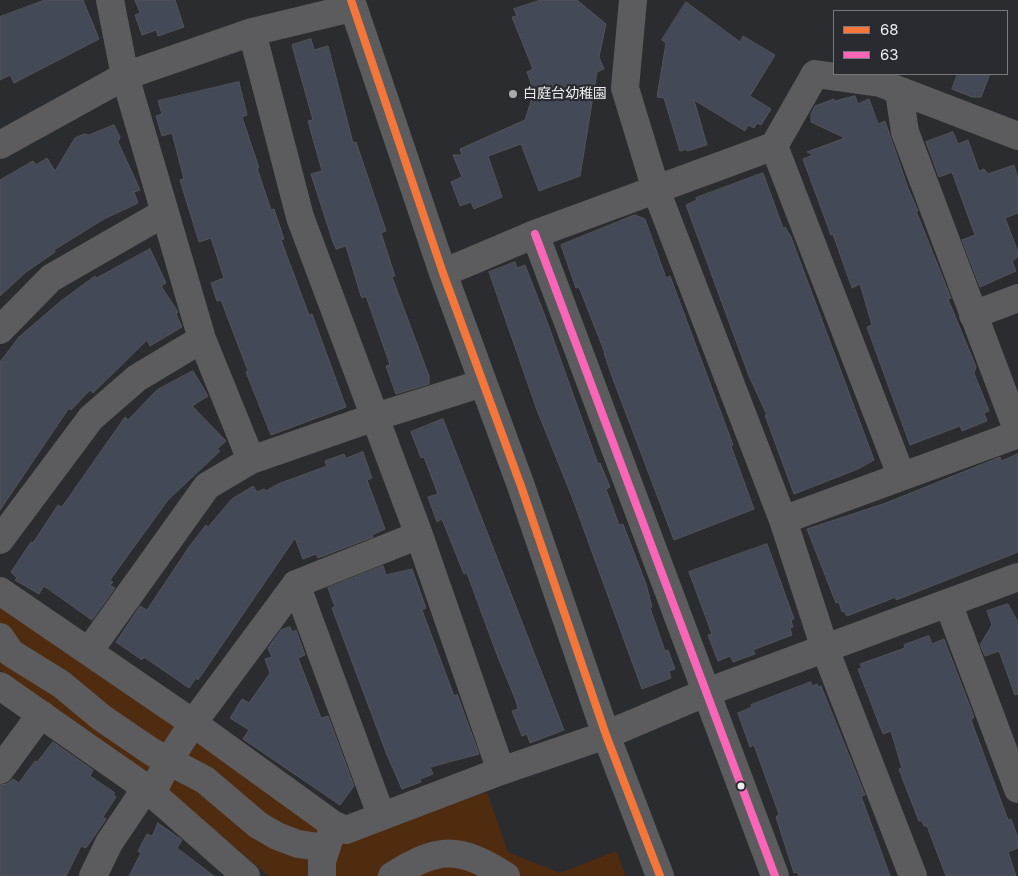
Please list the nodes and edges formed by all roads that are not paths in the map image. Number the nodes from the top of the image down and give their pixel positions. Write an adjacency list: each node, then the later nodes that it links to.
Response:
1 (110, 0): 5 (street)
2 (633, 0): 10 (street)
3 (352, 4): 4 (street); 13 (street)
4 (252, 32): 5 (street); 19 (street)
5 (125, 76): 8 (street); 11 (street)
6 (899, 92): 7 (street); 9 (street); 15 (street)
7 (1018, 136)
8 (0, 145)
9 (774, 146): 10 (street); 22 (street)
10 (656, 190): 12 (street); 23 (street)
11 (164, 213): 16 (street); 17 (street)
12 (535, 234): 13 (street); 34 (street)
13 (443, 273): 18 (street)
14 (1018, 298): 15 (street)
15 (973, 315): 20 (street)
16 (0, 330)
17 (202, 339): 21 (street); 25 (street)
18 (483, 383): 19 (street); 37 (street)
19 (375, 417): 21 (street); 24 (street)
20 (1018, 433): 22 (street)
21 (251, 460): 32 (street)
22 (901, 475): 23 (street)
23 (783, 520): 31 (street)
24 (419, 536): 27 (street); 40 (street)
25 (0, 540)
26 (1018, 577): 29 (street)
27 (296, 584): 36 (street); 43 (street)
28 (0, 591): 32 (street)
29 (948, 603): 31 (street); 41 (street)
30 (0, 637): 38 (street)
31 (825, 649): 34 (street); 52 (street)
32 (88, 650): 36 (street)
33 (0, 686): 35 (street)
34 (707, 692): 37 (street); 51 (street)
35 (41, 714): 39 (street); 42 (street)
36 (193, 723): 38 (street); 44 (street)
37 (606, 735): 40 (street); 50 (street)
38 (168, 760): 42 (street); 44 (street)
39 (0, 770)
40 (501, 771): 43 (street)
41 (1018, 789)
42 (149, 790): 45 (street); 46 (street)
43 (381, 815): 44 (street)
44 (330, 836): 47 (street)
45 (244, 875)
46 (93, 876)
47 (322, 876)
48 (392, 876): 49 (street)
49 (506, 876)
50 (660, 876)
51 (775, 876)
52 (914, 876)

